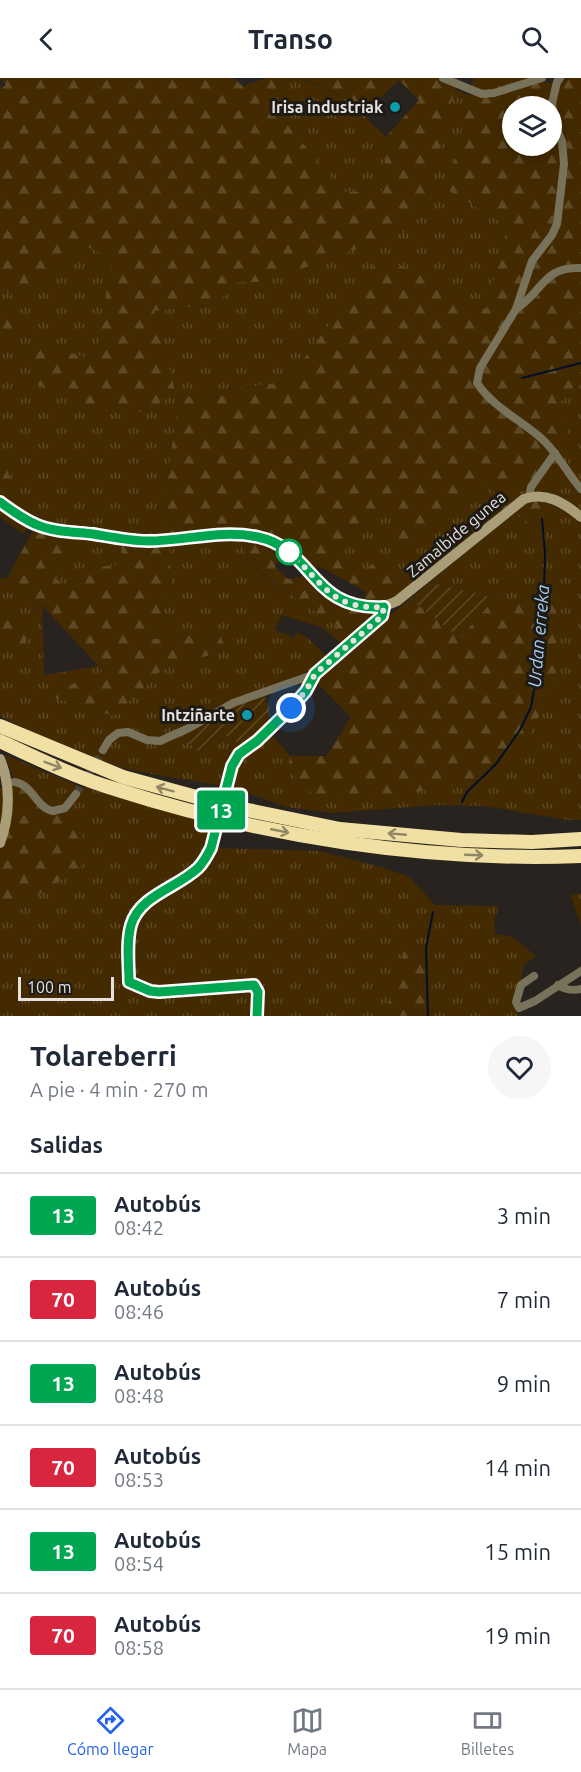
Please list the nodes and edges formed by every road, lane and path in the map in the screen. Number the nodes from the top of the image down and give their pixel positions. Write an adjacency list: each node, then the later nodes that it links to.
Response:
1 (443, 78): 2 (street)
2 (544, 78): 3 (street)
3 (559, 80): 5 (street)
4 (581, 268): 5 (street)
5 (516, 309): 6 (street)
6 (555, 453): 7 (street); 8 (street)
7 (581, 489)
8 (529, 497): 10 (street, Zamalbide gunea); 11 (street, Zamalbide gunea)
9 (0, 502): 11 (street)
10 (581, 516)
11 (384, 607): 12 (street, Zamalbide gunea)
12 (315, 674): 15 (street, Zamalbide gunea); 26 (street, Zamalbide gunea, bridge)
13 (0, 726): 19 (highway, one-way to 13)
14 (0, 741): 21 (highway, one-way to 21)
15 (103, 750)
16 (0, 759): 20 (street)
17 (14, 782): 18 (street)
18 (76, 794)
19 (581, 840)
20 (0, 843)
21 (581, 856)
22 (581, 971): 24 (street)
23 (534, 976): 24 (street)
24 (558, 985): 25 (street)
25 (581, 988)
26 (257, 1016)

